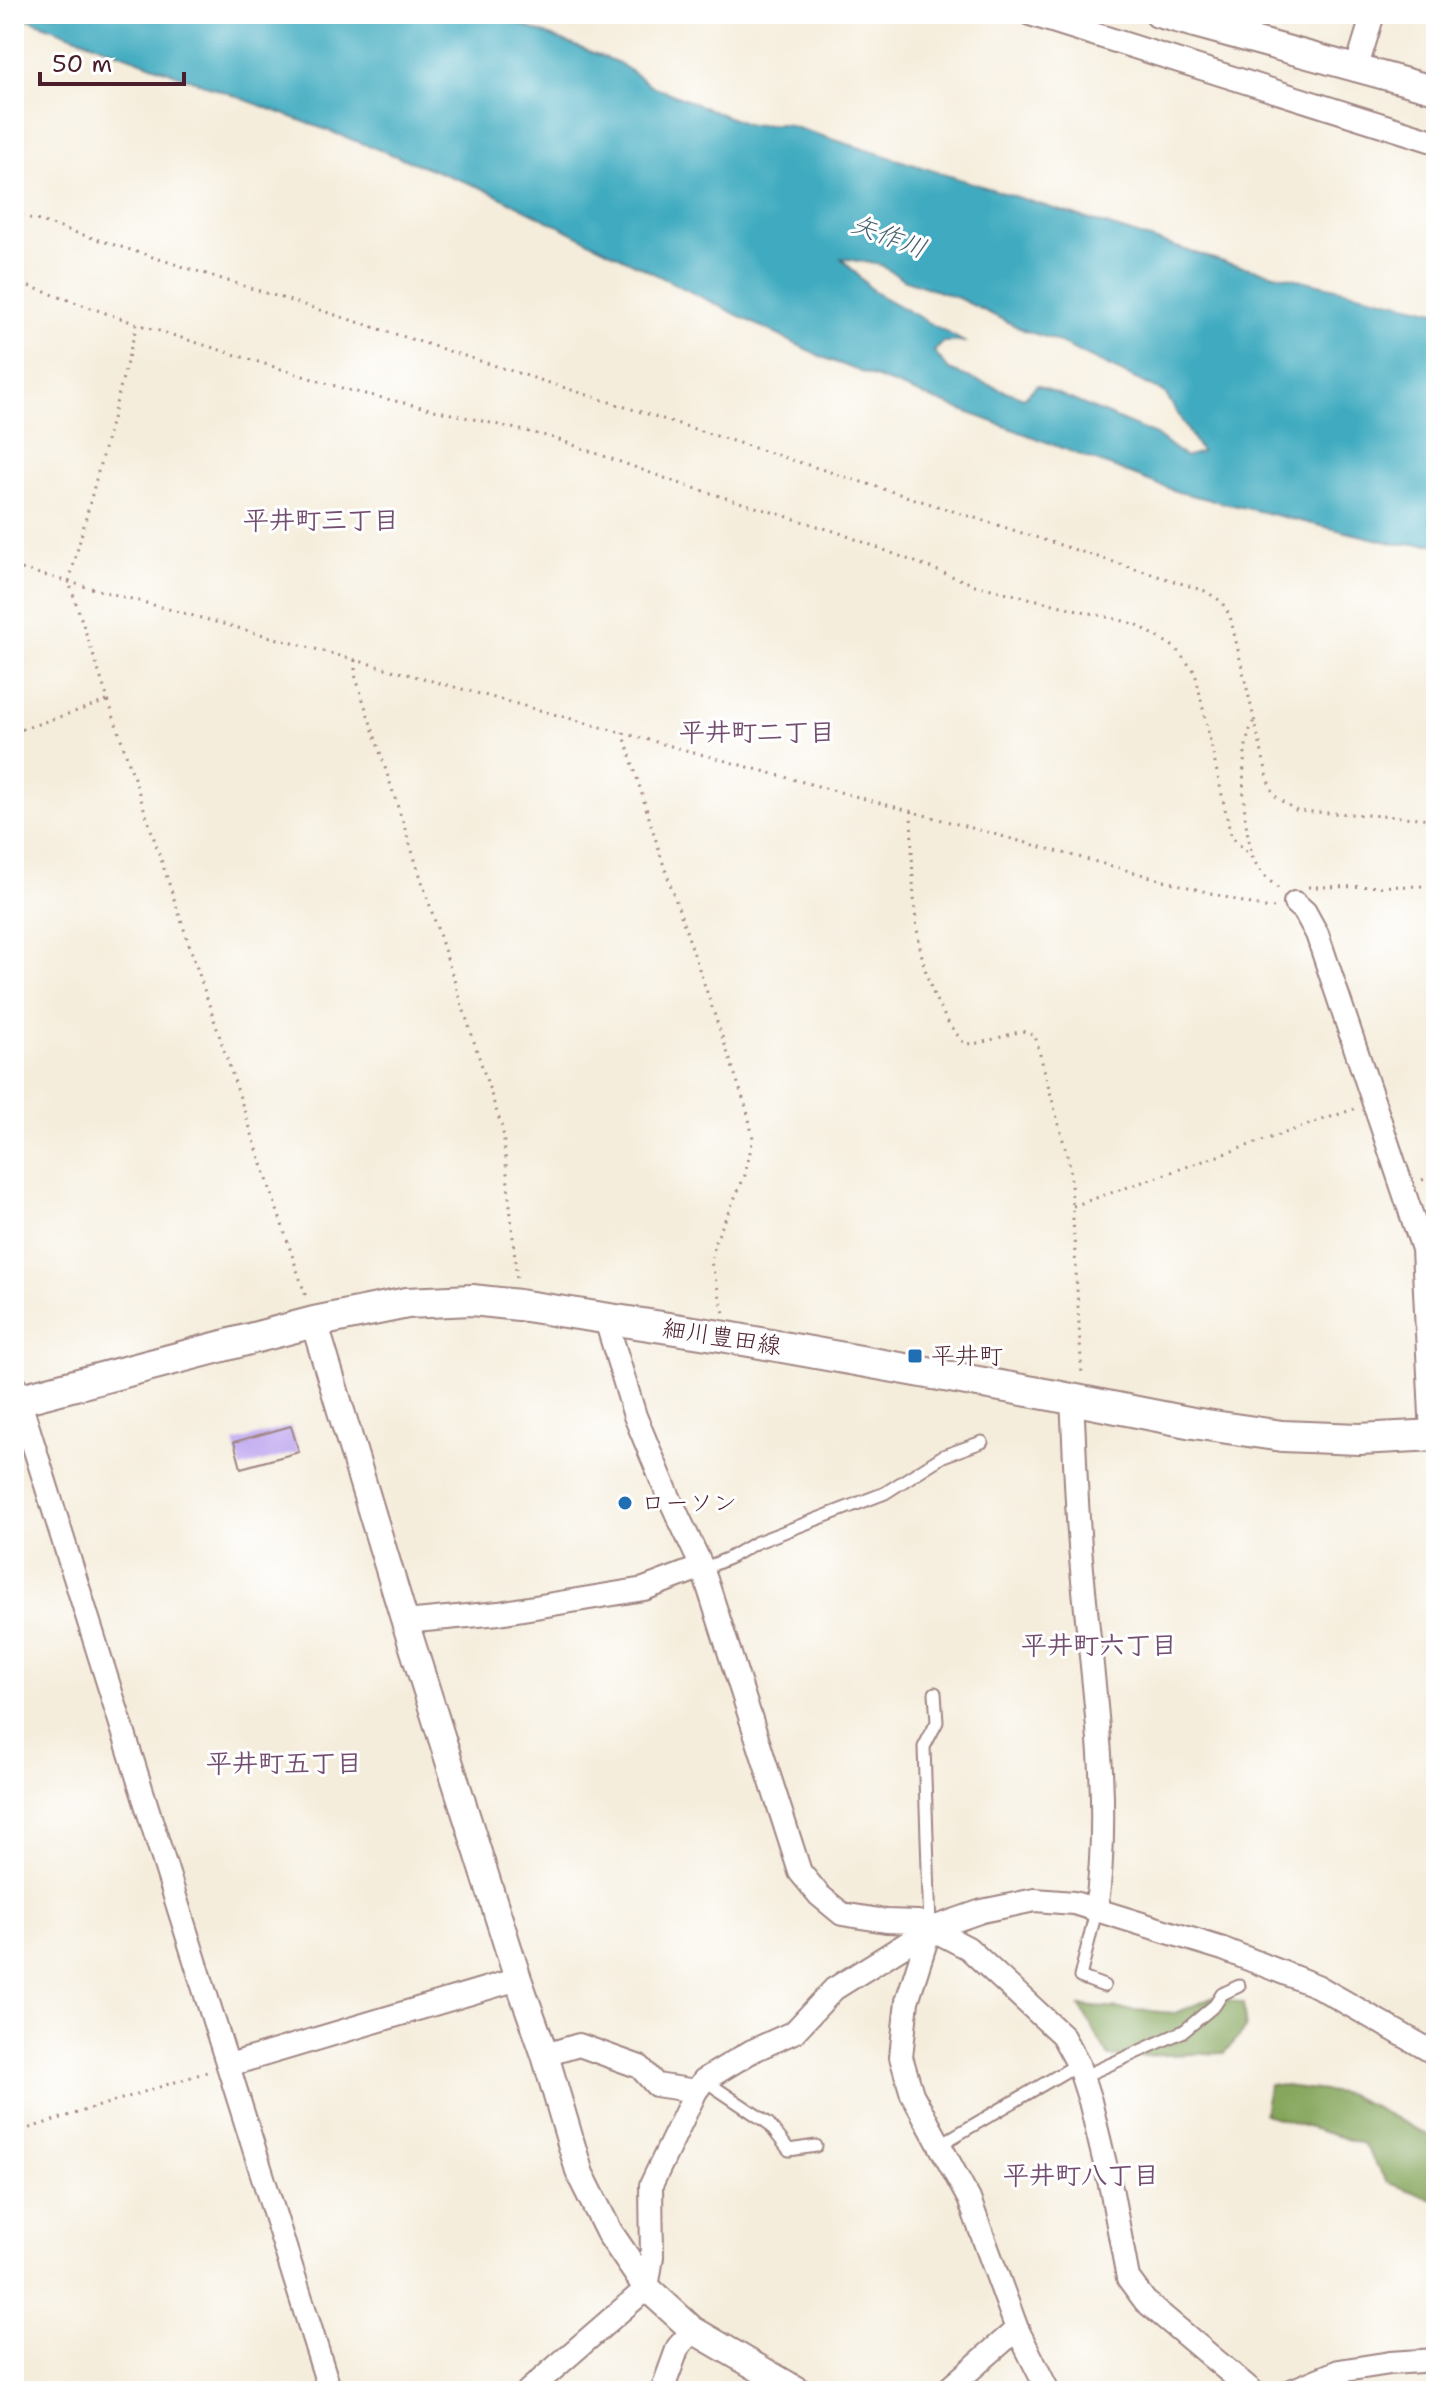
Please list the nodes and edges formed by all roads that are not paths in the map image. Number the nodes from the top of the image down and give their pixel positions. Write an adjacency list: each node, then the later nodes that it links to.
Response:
1 (1030, 14): 6 (street)
2 (1158, 14): 4 (street)
3 (1373, 14): 4 (street)
4 (1356, 70): 5 (street)
5 (1436, 90)
6 (1436, 142)
7 (1295, 903): 12 (street)
8 (606, 1320): 9 (main road, 細川豊田線); 11 (main road, 細川豊田線); 14 (street)
9 (314, 1322): 10 (main road, 細川豊田線); 15 (street)
10 (16, 1395): 24 (street)
11 (1077, 1400): 12 (main road, 細川豊田線); 17 (street)
12 (1434, 1435)
13 (982, 1442): 14 (lane)
14 (702, 1568): 15 (street); 18 (street)
15 (405, 1622): 19 (street)
16 (935, 1693): 18 (lane)
17 (1096, 1911): 18 (street); 20 (lane); 22 (street)
18 (930, 1929): 25 (street); 26 (street); 27 (street)
19 (518, 1979): 23 (street); 24 (street)
20 (1104, 1986)
21 (1239, 1986): 25 (lane)
22 (1436, 2054)
23 (545, 2055): 26 (street); 29 (street)
24 (229, 2065): 33 (street)
25 (1080, 2070): 27 (lane); 39 (street)
26 (700, 2085): 28 (lane); 29 (street)
27 (941, 2144): 30 (street)
28 (816, 2146)
29 (647, 2288): 31 (street); 34 (street)
30 (1017, 2329): 37 (street); 38 (street)
31 (693, 2330): 35 (street); 36 (street)
32 (1436, 2360): 40 (street)
33 (330, 2391)
34 (528, 2391)
35 (662, 2391)
36 (798, 2391)
37 (946, 2391)
38 (1048, 2391)
39 (1252, 2391)
40 (1291, 2391)

